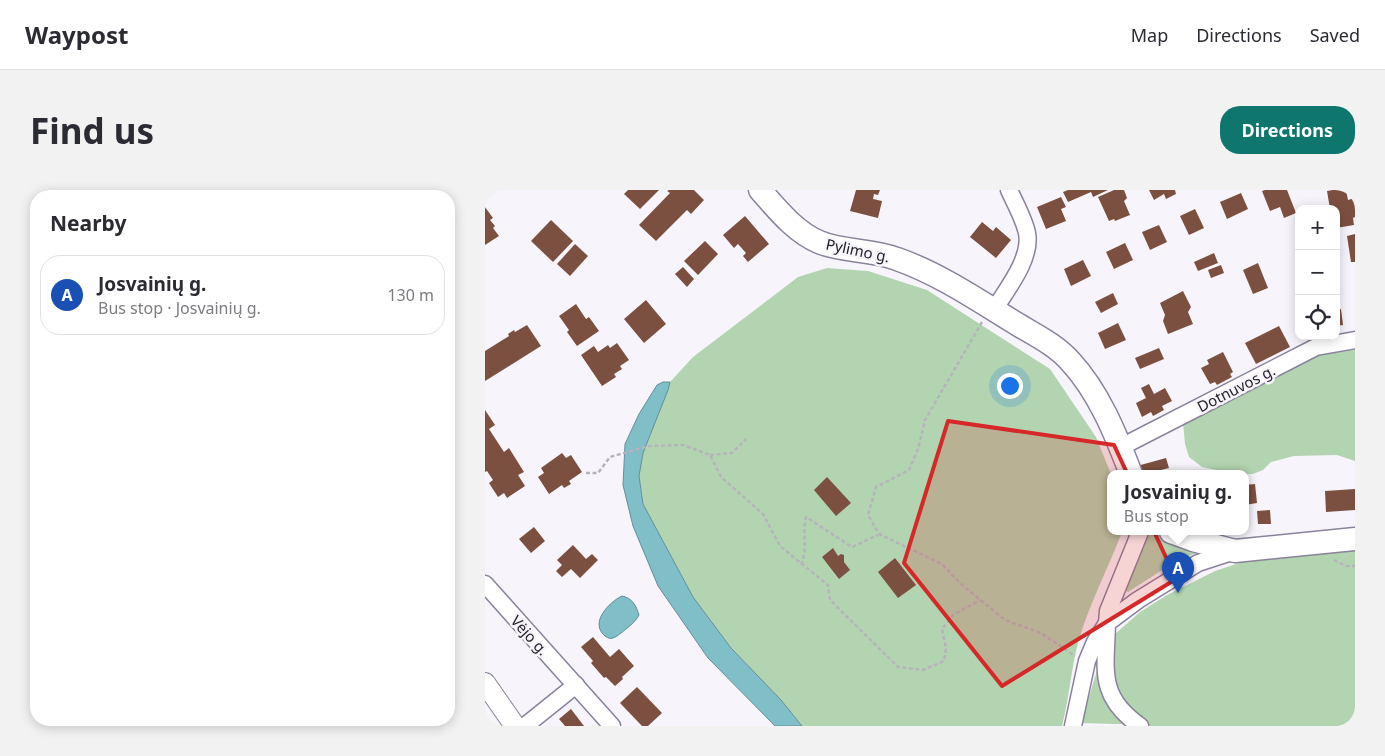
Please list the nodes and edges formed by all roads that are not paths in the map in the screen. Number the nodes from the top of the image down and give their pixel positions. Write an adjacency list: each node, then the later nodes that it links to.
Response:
1 (760, 190): 3 (main road, Pylimo g.)
2 (1009, 190): 3 (street)
3 (992, 309): 5 (main road, Pylimo g.)
4 (1355, 340): 5 (street, Dotnuvos g.)
5 (1121, 447): 6 (main road, Pylimo g.)
6 (1130, 470)
7 (1139, 535): 12 (street)
8 (1179, 535): 10 (main road)
9 (1355, 539): 10 (main road)
10 (1235, 551): 12 (street)
11 (485, 584): 14 (street, Vėjo g.)
12 (1107, 623): 18 (street); 19 (street)
13 (485, 683): 15 (street)
14 (576, 686): 16 (street); 17 (street, Vėjo g.)
15 (515, 726)
16 (525, 726)
17 (612, 726)
18 (1073, 726)
19 (1140, 726)

